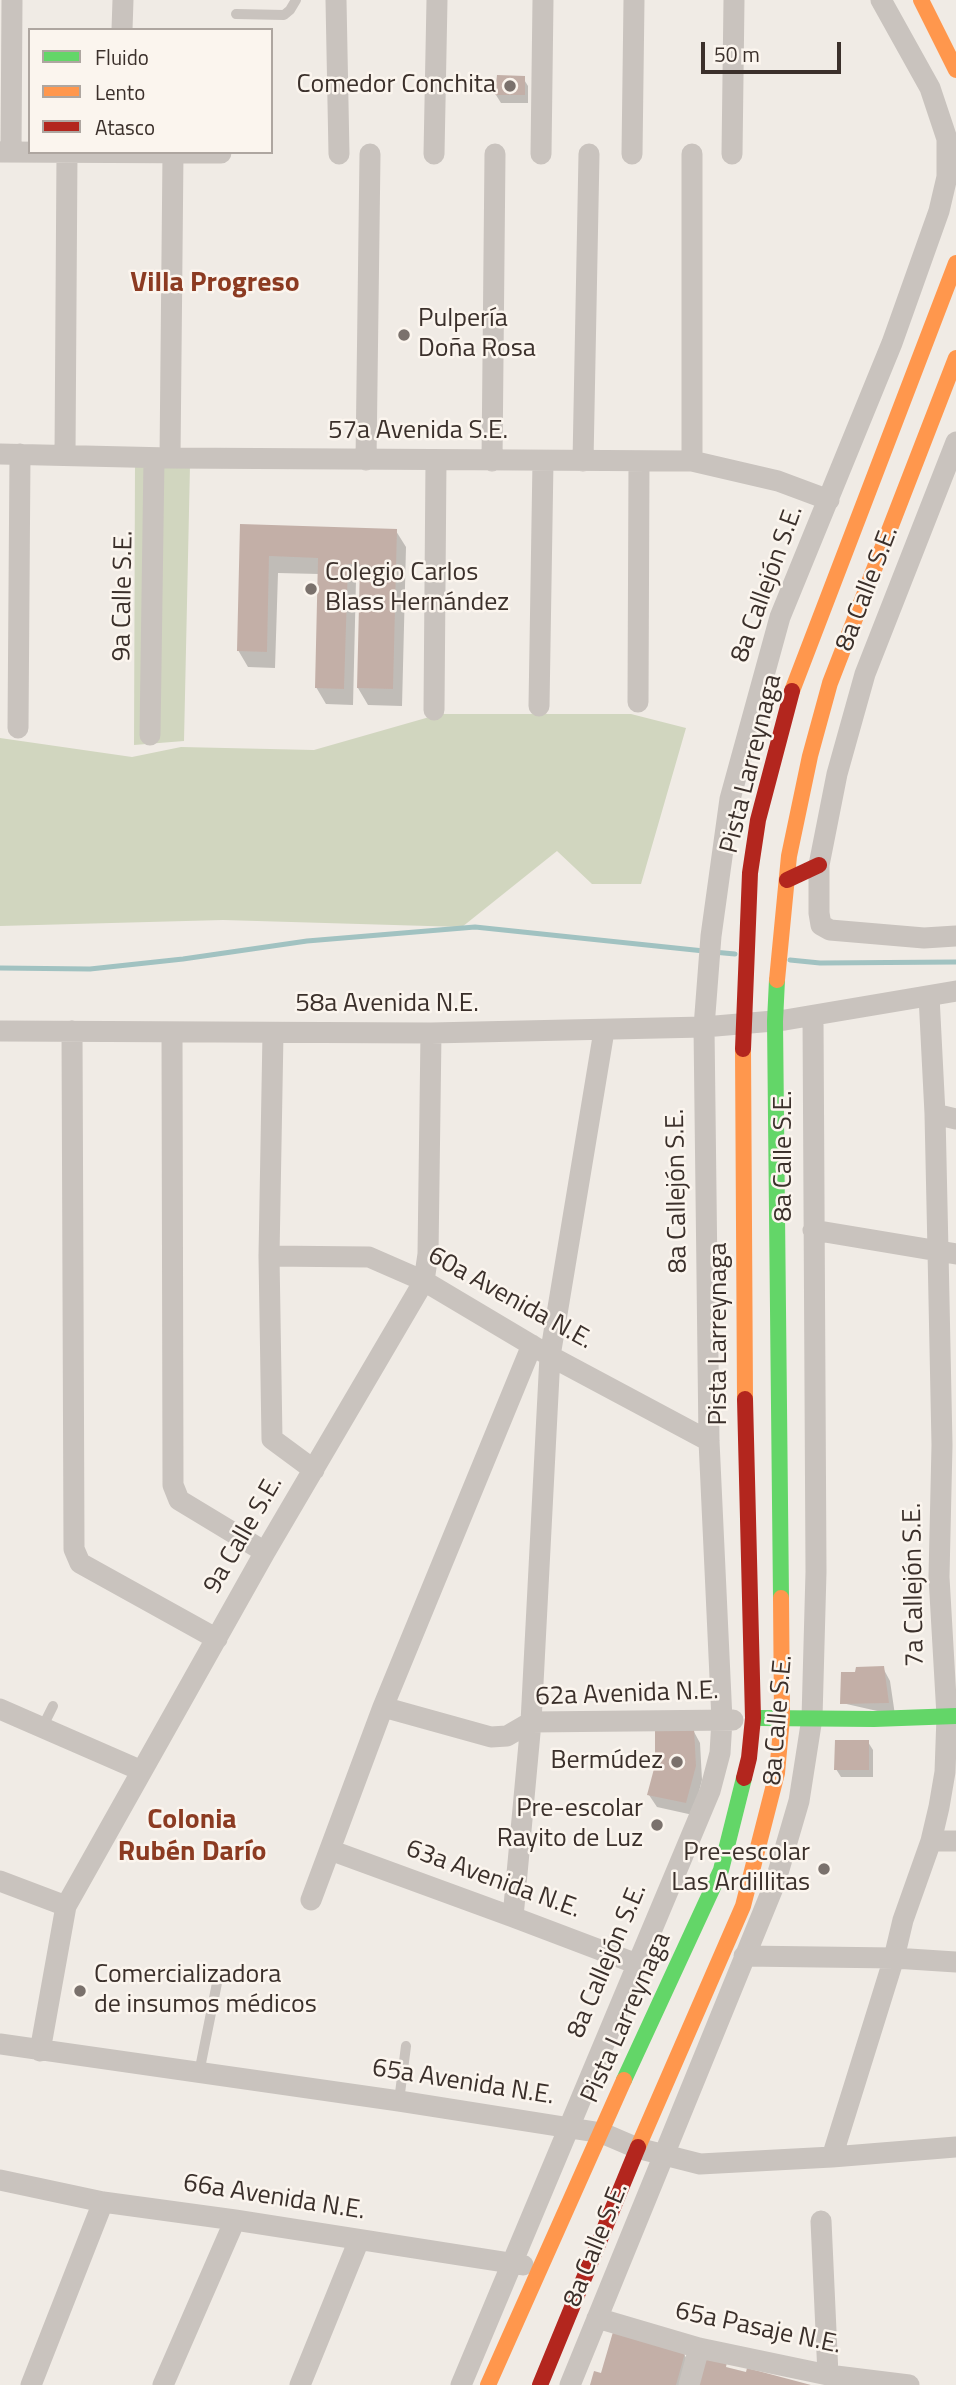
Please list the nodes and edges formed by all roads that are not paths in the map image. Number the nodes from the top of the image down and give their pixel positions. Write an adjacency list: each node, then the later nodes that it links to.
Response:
1 (12, 0): 14 (street)
2 (123, 0): 12 (street)
3 (296, 0): 11 (lane)
4 (337, 0): 18 (street)
5 (437, 0): 20 (street)
6 (543, 0): 22 (street)
7 (634, 0): 24 (street)
8 (734, 0): 26 (street)
9 (881, 0): 28 (street, 8a Callejón S.E.)
10 (921, 0): 13 (main road)
11 (236, 14)
12 (122, 28)
13 (956, 70)
14 (5, 152): 15 (street)
15 (28, 152)
16 (67, 154): 33 (street)
17 (173, 154): 34 (street, 9a Calle S.E.)
18 (339, 154)
19 (370, 154): 35 (street)
20 (434, 154)
21 (495, 154): 37 (street)
22 (541, 154)
23 (589, 154): 39 (street)
24 (632, 154)
25 (692, 154): 41 (street)
26 (732, 154)
27 (956, 263): 29 (main road, Pista Larreynaga)
28 (892, 343): 29 (street); 42 (street, 8a Callejón S.E.)
29 (923, 349): 30 (street); 55 (main road, Pista Larreynaga)
30 (956, 357): 49 (main road, Pista Larreynaga)
31 (956, 442): 48 (street, 8a Calle S.E.)
32 (10, 454): 33 (street, 57a Avenida S.E.); 46 (street)
33 (65, 455): 34 (street, 57a Avenida S.E.)
34 (162, 458): 35 (street, 57a Avenida S.E.); 47 (street, 9a Calle S.E.)
35 (366, 460): 36 (street, 57a Avenida S.E.)
36 (436, 460): 37 (street, 57a Avenida S.E.); 45 (street)
37 (492, 461): 38 (street, 57a Avenida S.E.)
38 (543, 461): 39 (street, 57a Avenida S.E.); 44 (street)
39 (583, 461): 40 (street, 57a Avenida S.E.)
40 (639, 461): 41 (street, 57a Avenida S.E.); 43 (street)
41 (692, 461): 42 (street, 57a Avenida S.E.)
42 (829, 500): 56 (street, 8a Callejón S.E.)
43 (638, 702)
44 (539, 706)
45 (434, 710)
46 (18, 728)
47 (150, 735)
48 (819, 866): 49 (main road); 50 (street, 8a Calle S.E.)
49 (787, 880): 54 (main road, Pista Larreynaga)
50 (956, 936)
51 (956, 991): 52 (street)
52 (929, 996): 53 (street); 63 (street, 7a Callejón S.E.)
53 (813, 1016): 54 (street); 64 (street, 8a Calle S.E.)
54 (775, 1021): 55 (street, 58a Avenida N.E.); 81 (main road, Pista Larreynaga)
55 (743, 1024): 56 (street, 58a Avenida N.E.); 80 (main road, Pista Larreynaga)
56 (704, 1027): 59 (street, 58a Avenida N.E.); 70 (street, 8a Callejón S.E.)
57 (0, 1031): 58 (street, 58a Avenida N.E.)
58 (72, 1031): 60 (street, 58a Avenida N.E.); 75 (street)
59 (604, 1031): 62 (street, 58a Avenida N.E.); 69 (street)
60 (172, 1032): 61 (street, 58a Avenida N.E.); 73 (street)
61 (273, 1033): 62 (street, 58a Avenida N.E.); 66 (street)
62 (431, 1033): 67 (street, 9a Calle S.E.)
63 (946, 1117): 65 (street, 7a Callejón S.E.)
64 (813, 1230): 65 (street); 82 (street, 8a Calle S.E.)
65 (947, 1252): 71 (street, 7a Callejón S.E.)
66 (269, 1256): 67 (street, 60a Avenida N.E.); 72 (street)
67 (424, 1281): 68 (street, 60a Avenida N.E.); 72 (street, 9a Calle S.E.)
68 (532, 1345): 69 (street, 60a Avenida N.E.); 77 (street)
69 (550, 1356): 70 (street, 60a Avenida N.E.); 84 (street)
70 (709, 1441): 83 (street, 8a Callejón S.E.)
71 (949, 1445): 74 (street, 7a Callejón S.E.)
72 (314, 1470): 73 (street, 9a Calle S.E.)
73 (265, 1552): 75 (street, 9a Calle S.E.)
74 (948, 1577): 79 (street, 7a Callejón S.E.)
75 (217, 1639): 86 (street, 9a Calle S.E.)
76 (53, 1706): 85 (lane)
77 (383, 1707): 84 (street, 62a Avenida N.E.); 89 (street)
78 (0, 1709): 85 (street)
79 (951, 1716): 82 (main road); 87 (street, 7a Callejón S.E.)
80 (753, 1718): 81 (main road); 83 (street, 62a Avenida N.E.); 105 (main road, Pista Larreynaga)
81 (782, 1718): 82 (main road); 107 (main road, Pista Larreynaga)
82 (812, 1718): 94 (street, 8a Calle S.E.)
83 (722, 1720): 84 (street, 62a Avenida N.E.); 97 (street, 8a Callejón S.E.)
84 (531, 1721): 93 (street)
85 (42, 1728): 86 (street)
86 (142, 1771): 92 (street, 9a Calle S.E.)
87 (931, 1841): 88 (street); 95 (street, 7a Callejón S.E.)
88 (956, 1841)
89 (330, 1850): 91 (street); 93 (street, 63a Avenida N.E.)
90 (0, 1881): 92 (street)
91 (311, 1900)
92 (66, 1906): 101 (street, 9a Calle S.E.)
93 (513, 1917): 97 (street, 63a Avenida N.E.)
94 (744, 1956): 95 (street); 108 (street, 8a Calle S.E.)
95 (894, 1958): 96 (street); 109 (street, 7a Callejón S.E.)
96 (956, 1962)
97 (637, 1964): 104 (street, 8a Callejón S.E.)
98 (217, 1983): 102 (lane)
99 (0, 2044): 101 (street, 65a Avenida N.E.)
100 (406, 2046): 103 (lane)
101 (40, 2051): 102 (street, 65a Avenida N.E.)
102 (199, 2073): 103 (street, 65a Avenida N.E.)
103 (399, 2101): 104 (street, 65a Avenida N.E.)
104 (570, 2127): 105 (street, 65a Avenida N.E.); 115 (street, 8a Callejón S.E.)
105 (602, 2133): 107 (street, 65a Avenida N.E.); 116 (main road, Pista Larreynaga)
106 (956, 2147): 109 (street, 65a Avenida N.E.)
107 (637, 2148): 108 (street, 65a Avenida N.E.); 125 (main road, Pista Larreynaga)
108 (664, 2156): 109 (street, 65a Avenida N.E.); 117 (street, 8a Calle S.E.)
109 (832, 2157)
110 (0, 2180): 111 (street, 66a Avenida N.E.)
111 (103, 2202): 112 (street, 66a Avenida N.E.); 120 (street)
112 (234, 2220): 114 (street, 66a Avenida N.E.); 121 (street)
113 (821, 2221): 119 (street)
114 (359, 2240): 115 (street, 66a Avenida N.E.); 122 (street)
115 (512, 2263): 116 (street, 66a Avenida N.E.); 123 (street, 8a Callejón S.E.)
116 (540, 2267): 124 (main road, Pista Larreynaga)
117 (597, 2318): 118 (street, 65a Pasaje N.E.); 126 (street, 8a Calle S.E.)
118 (699, 2347): 119 (street, 65a Pasaje N.E.); 127 (street)
119 (837, 2379): 128 (street, 65a Pasaje N.E.)
120 (32, 2385)
121 (163, 2385)
122 (300, 2385)
123 (461, 2385)
124 (488, 2385)
125 (540, 2385)
126 (570, 2385)
127 (689, 2385)
128 (909, 2385)

